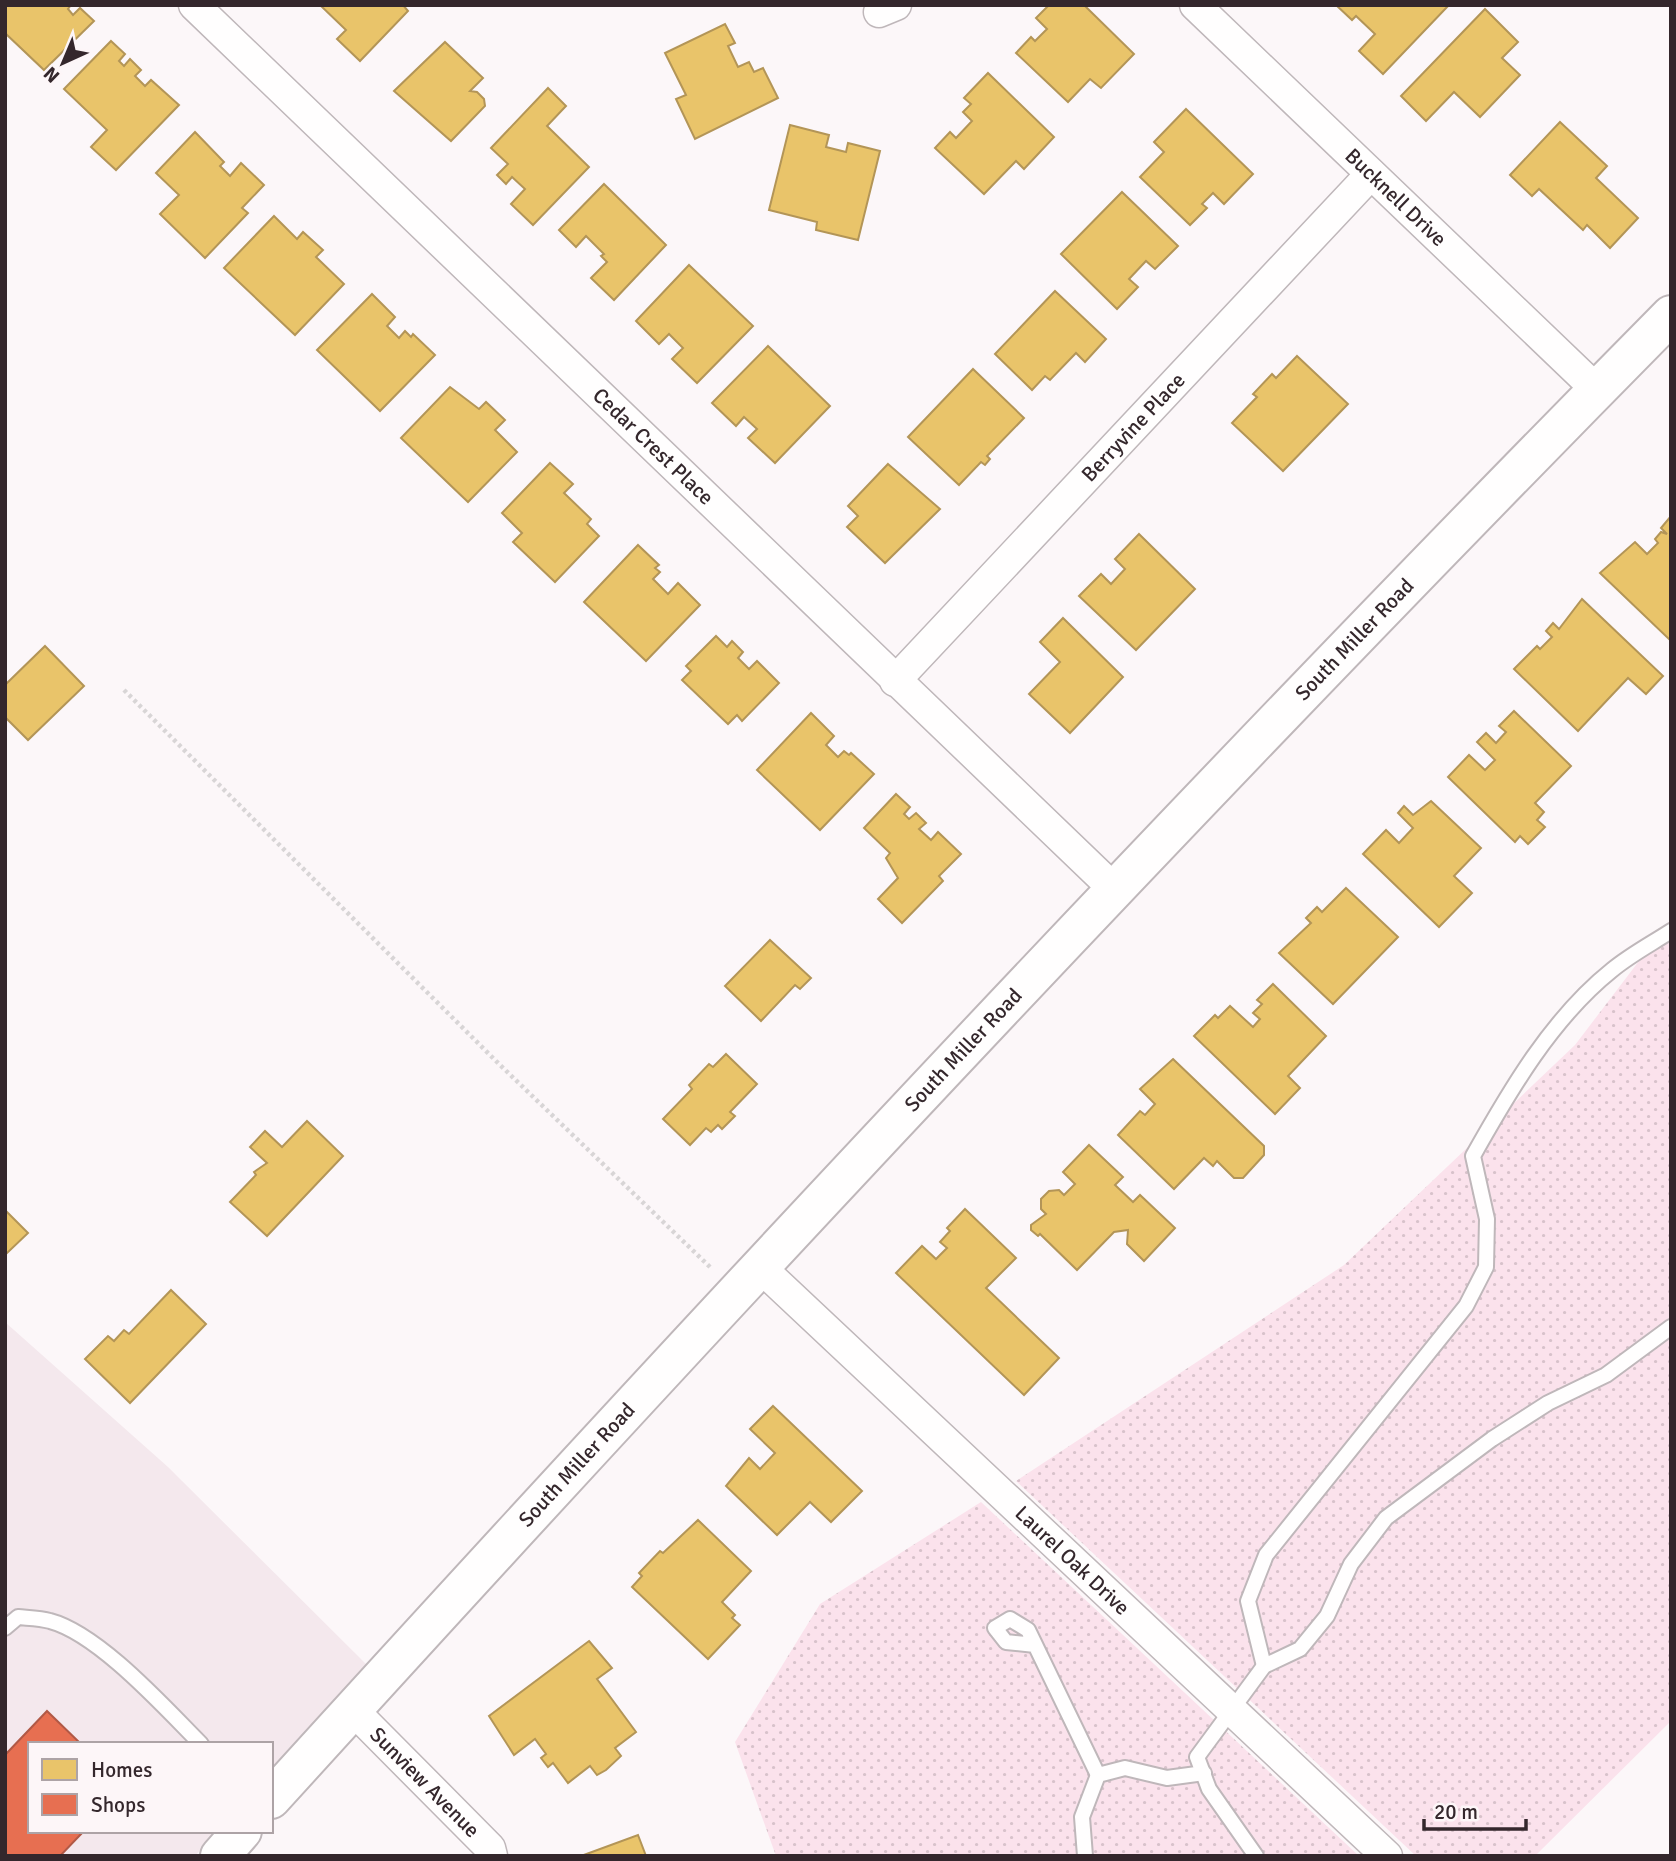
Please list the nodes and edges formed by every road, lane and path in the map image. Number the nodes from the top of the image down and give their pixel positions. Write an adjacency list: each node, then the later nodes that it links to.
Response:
1 (194, 5): 6 (street, Cedar Crest Place)
2 (1195, 5): 3 (street, Bucknell Drive)
3 (1371, 174): 5 (street, Bucknell Drive); 6 (street, Berryvine Place)
4 (1671, 315): 5 (street, South Miller Road)
5 (1597, 390): 8 (street, South Miller Road)
6 (895, 681): 8 (street, Cedar Crest Place)
7 (124, 690): 10 (path)
8 (1114, 889): 10 (street, South Miller Road)
9 (1671, 931): 14 (lane)
10 (747, 1279): 15 (street, Laurel Oak Drive); 16 (street, South Miller Road)
11 (1671, 1327): 14 (lane)
12 (5, 1628): 17 (lane)
13 (1035, 1645): 19 (lane)
14 (1264, 1666): 15 (lane)
15 (1231, 1709): 18 (lane); 26 (street, Laurel Oak Drive)
16 (353, 1710): 20 (street, South Miller Road); 23 (street, Sunview Avenue)
17 (199, 1742)
18 (1204, 1773): 19 (lane); 25 (lane)
19 (1098, 1775): 24 (lane)
20 (273, 1797)
21 (240, 1833): 22 (street)
22 (220, 1856)
23 (492, 1856)
24 (1085, 1856)
25 (1256, 1856)
26 (1387, 1856)

